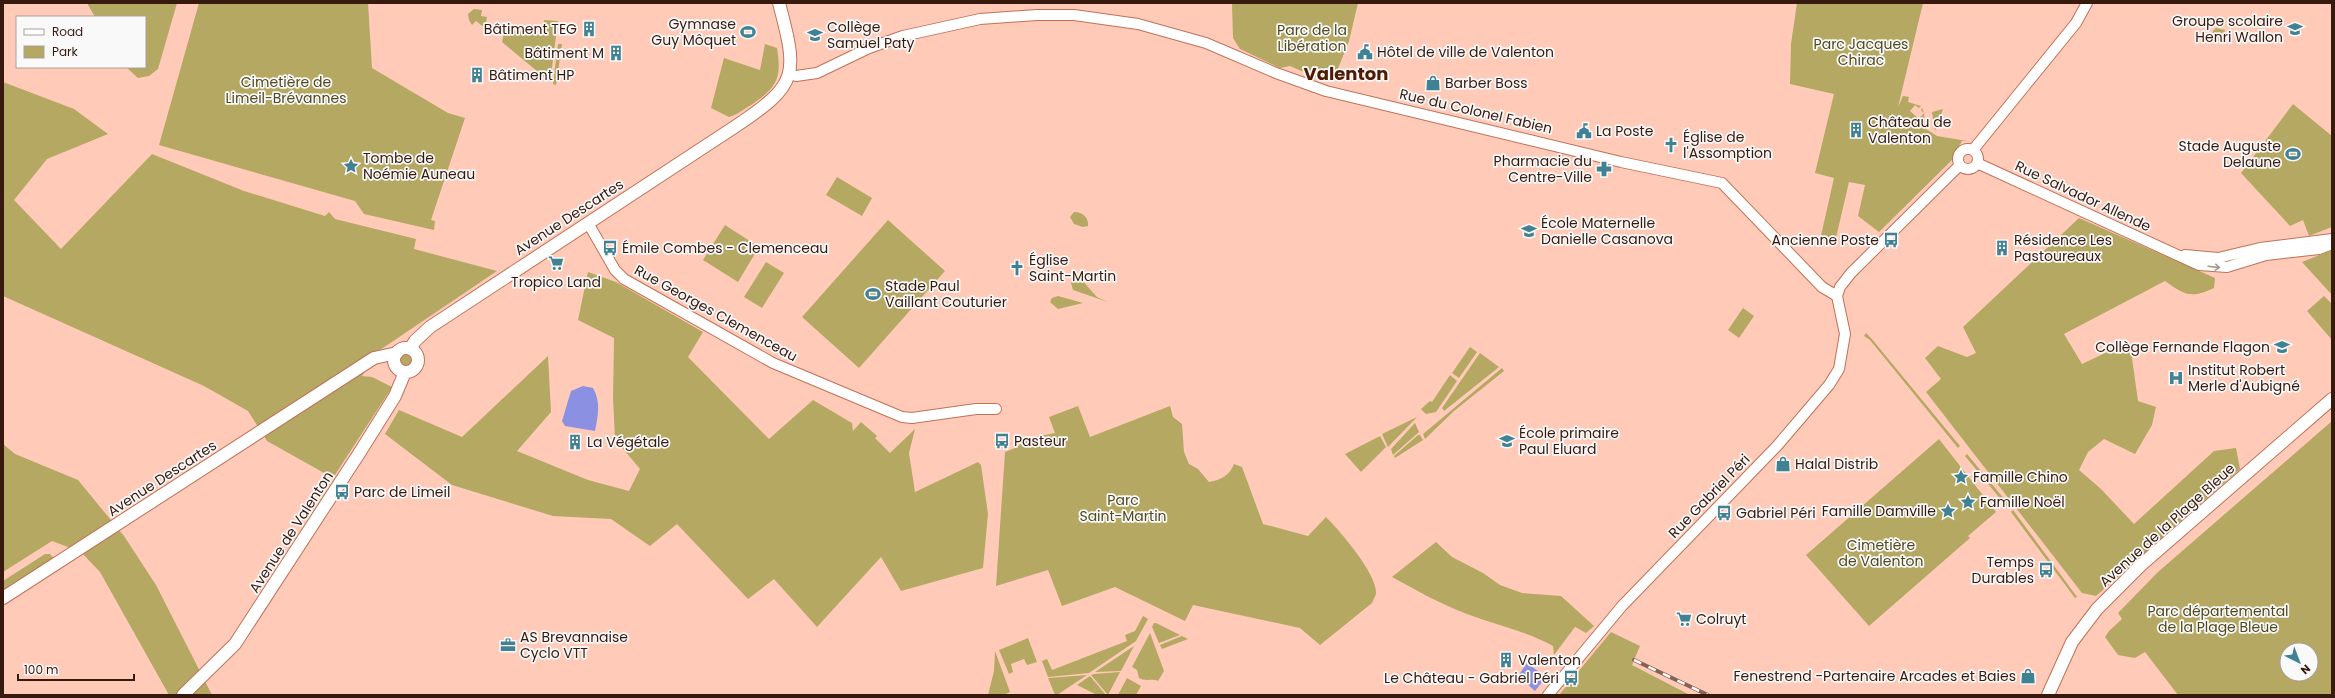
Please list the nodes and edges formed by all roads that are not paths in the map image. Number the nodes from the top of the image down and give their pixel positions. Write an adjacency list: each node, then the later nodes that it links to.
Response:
1 (779, 3): 4 (main road)
2 (785, 3): 4 (main road)
3 (2086, 3): 5 (street)
4 (791, 75): 8 (main road, Avenue Descartes); 12 (street, Rue du Colonel Fabien)
5 (1973, 150): 6 (street); 7 (street)
6 (1977, 163): 7 (street); 11 (street, Rue Salvador Allende)
7 (1960, 165): 12 (street)
8 (588, 223): 13 (main road, Avenue Descartes); 17 (street, Rue Georges Clemenceau)
9 (2332, 239): 11 (street, Rue Salvador Allende)
10 (2332, 244): 11 (street, Rue Salvador Allende, one-way to 10)
11 (2177, 254)
12 (1837, 296): 20 (street, Rue Gabriel Péri)
13 (410, 350): 14 (main road); 15 (main road)
14 (396, 358): 15 (main road); 18 (main road, Avenue Descartes)
15 (405, 372): 19 (main road, Avenue de Valenton)
16 (2332, 399): 21 (main road, Avenue de la Plage Bleue)
17 (996, 410)
18 (3, 598)
19 (183, 695)
20 (1548, 695)
21 (2048, 695)

